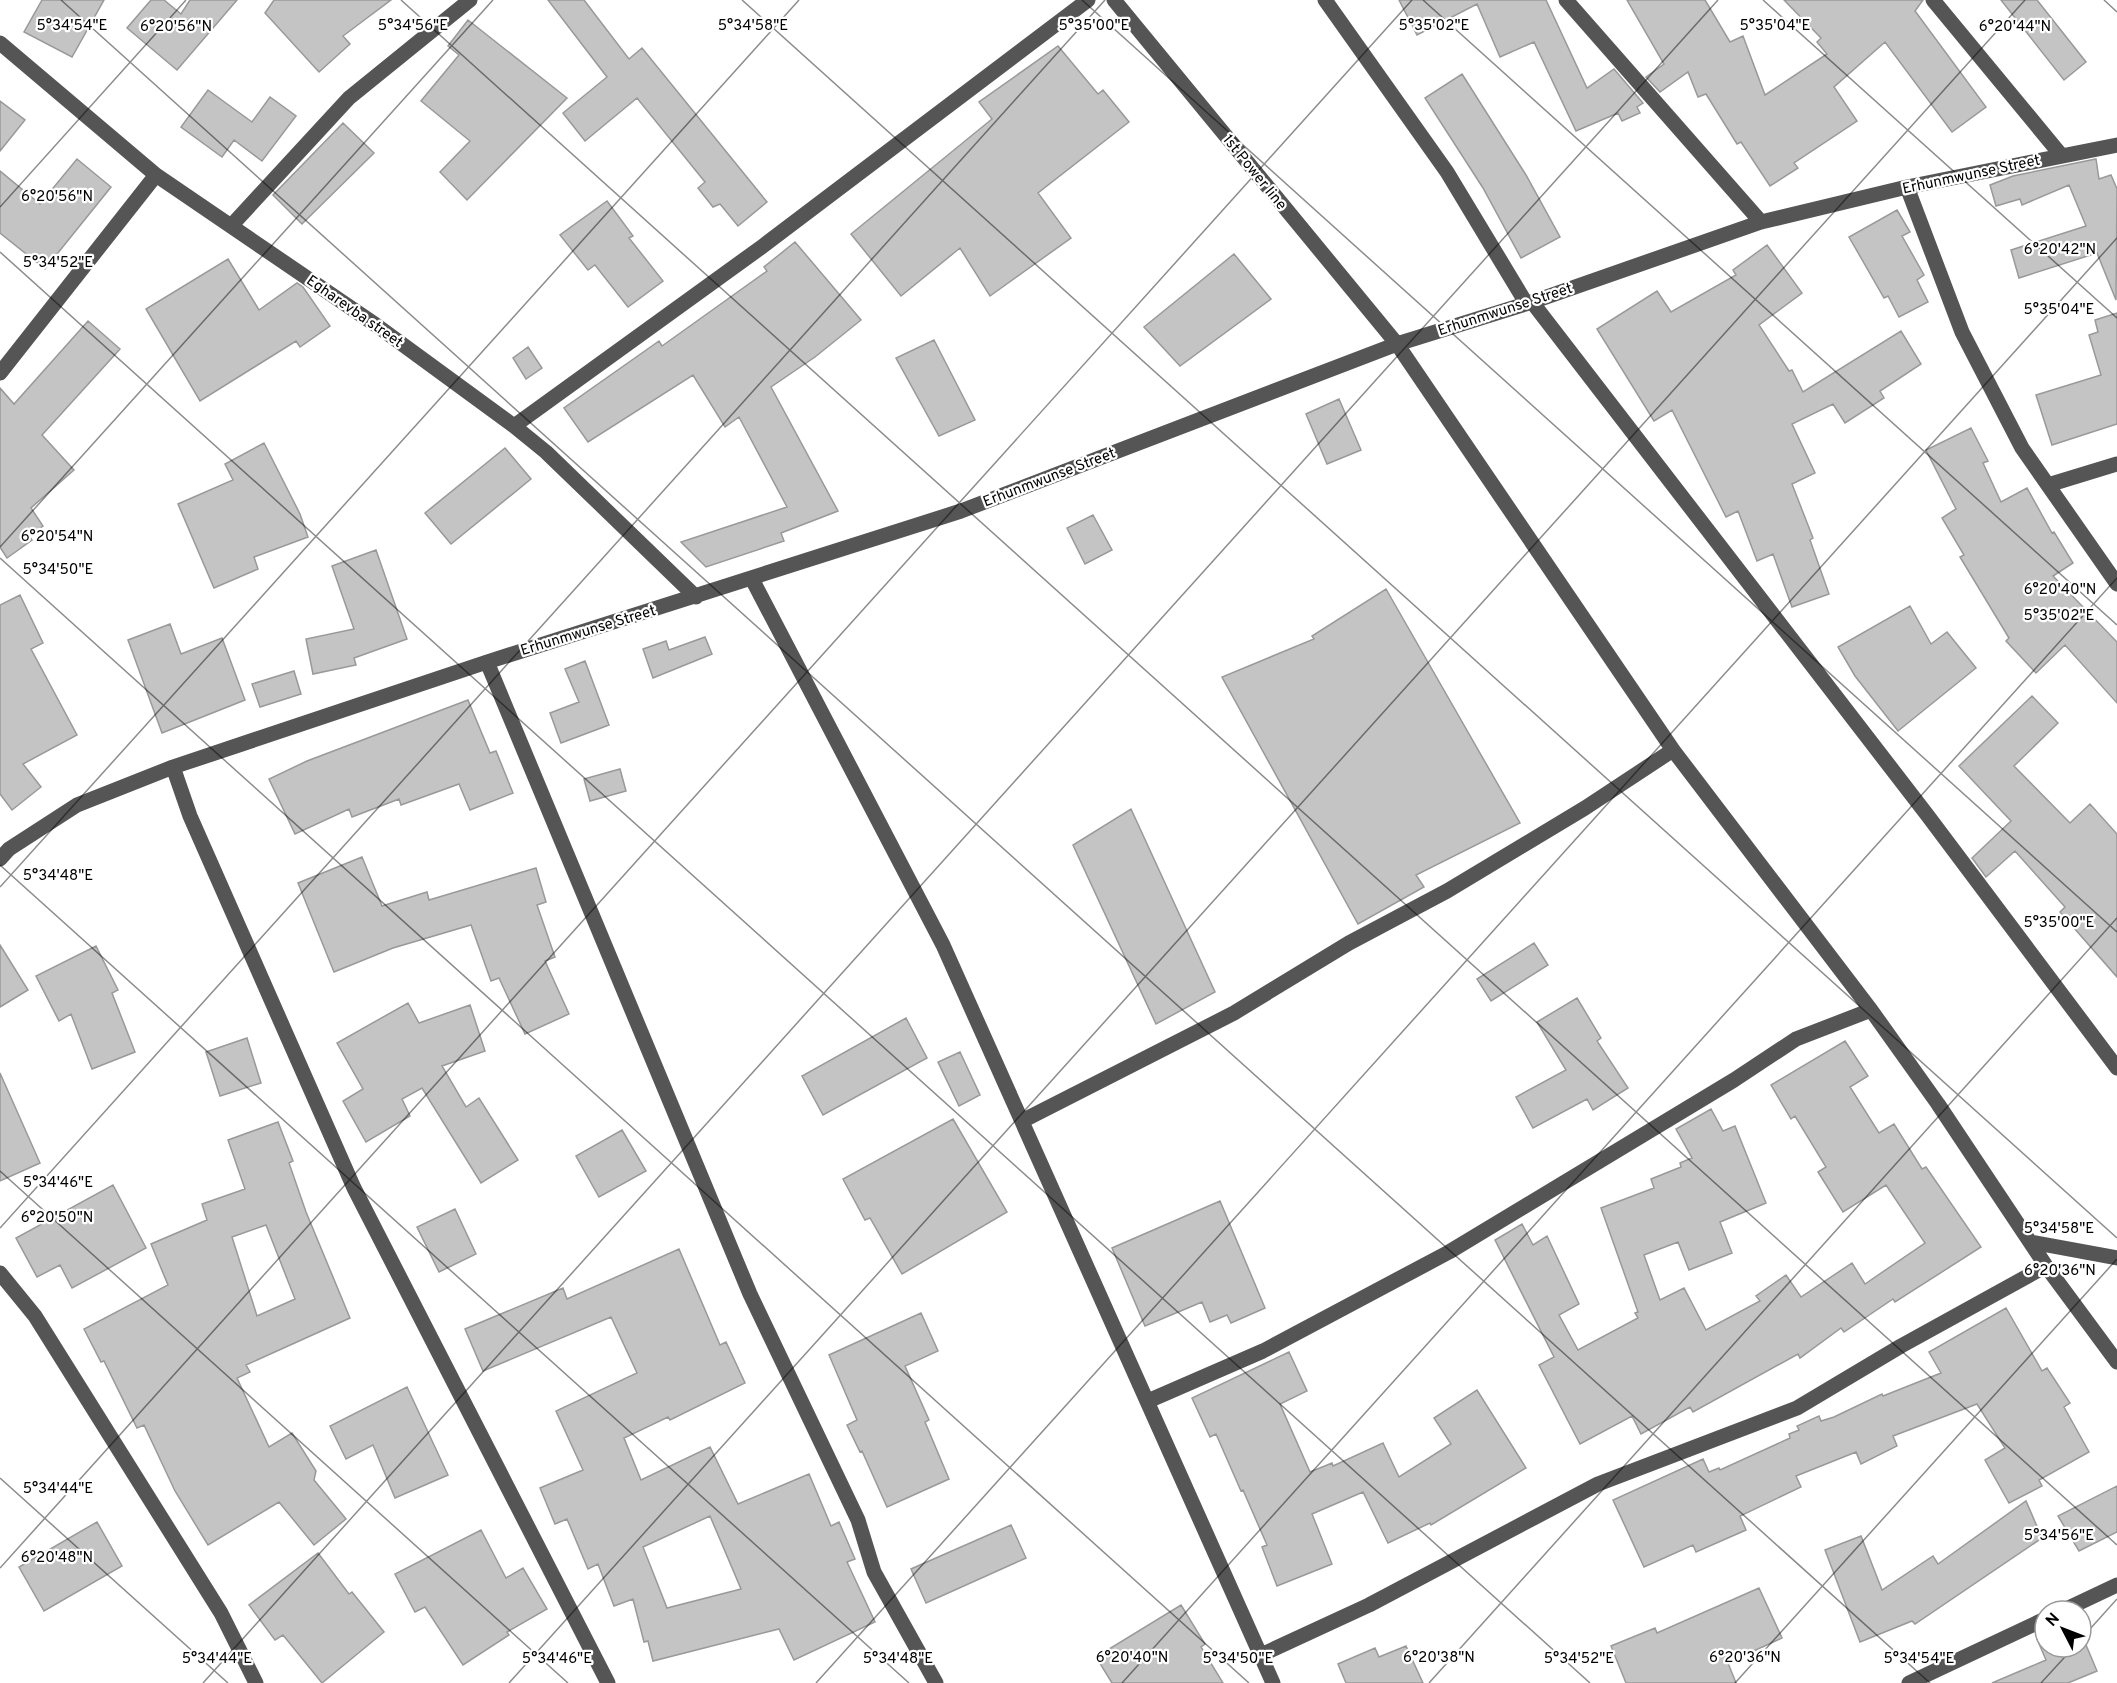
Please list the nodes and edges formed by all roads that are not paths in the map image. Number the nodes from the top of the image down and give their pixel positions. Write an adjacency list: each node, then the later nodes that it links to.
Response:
1 (470, 0): 13 (street)
2 (1088, 0): 17 (street)
3 (1114, 0): 15 (street, 1st Power line)
4 (1325, 0): 14 (street)
5 (1566, 0): 12 (street)
6 (1933, 0): 9 (street)
7 (0, 43): 10 (street, Egharevba street)
8 (2117, 145): 9 (street, Erhunmwunse Street)
9 (2061, 155): 11 (street, Erhunmwunse Street)
10 (156, 175): 13 (street, Egharevba street); 16 (street)
11 (1907, 187): 12 (street, Erhunmwunse Street); 19 (street)
12 (1761, 222): 14 (street, Erhunmwunse Street)
13 (231, 226): 17 (street, Egharevba street)
14 (1529, 302): 15 (street, Erhunmwunse Street); 28 (street)
15 (1397, 344): 20 (street, Erhunmwunse Street); 24 (street, 1st Power line)
16 (0, 373)
17 (514, 426): 22 (street, Egharevba street)
18 (2117, 464): 19 (street)
19 (2048, 485): 21 (street)
20 (752, 579): 22 (street, Erhunmwunse Street); 29 (street)
21 (2117, 584)
22 (696, 597): 23 (street, Erhunmwunse Street)
23 (487, 662): 25 (street, Erhunmwunse Street); 42 (street)
24 (1673, 750): 27 (street, 1st Power line); 29 (street)
25 (173, 767): 26 (street, Erhunmwunse Street); 41 (street)
26 (0, 859)
27 (1871, 1010): 30 (street, 1st Power line); 35 (street)
28 (2117, 1068)
29 (1022, 1122): 35 (street)
30 (2031, 1242): 31 (street); 32 (street, 1st Power line)
31 (2117, 1258)
32 (2046, 1266): 34 (street, 1st Power line); 39 (street)
33 (0, 1273): 40 (street)
34 (2117, 1362)
35 (1148, 1401): 39 (street)
36 (2117, 1585): 37 (street)
37 (2087, 1599)
38 (2033, 1625): 44 (street)
39 (1261, 1655): 43 (street)
40 (256, 1683)
41 (608, 1683)
42 (936, 1683)
43 (1273, 1683)
44 (1909, 1683)

